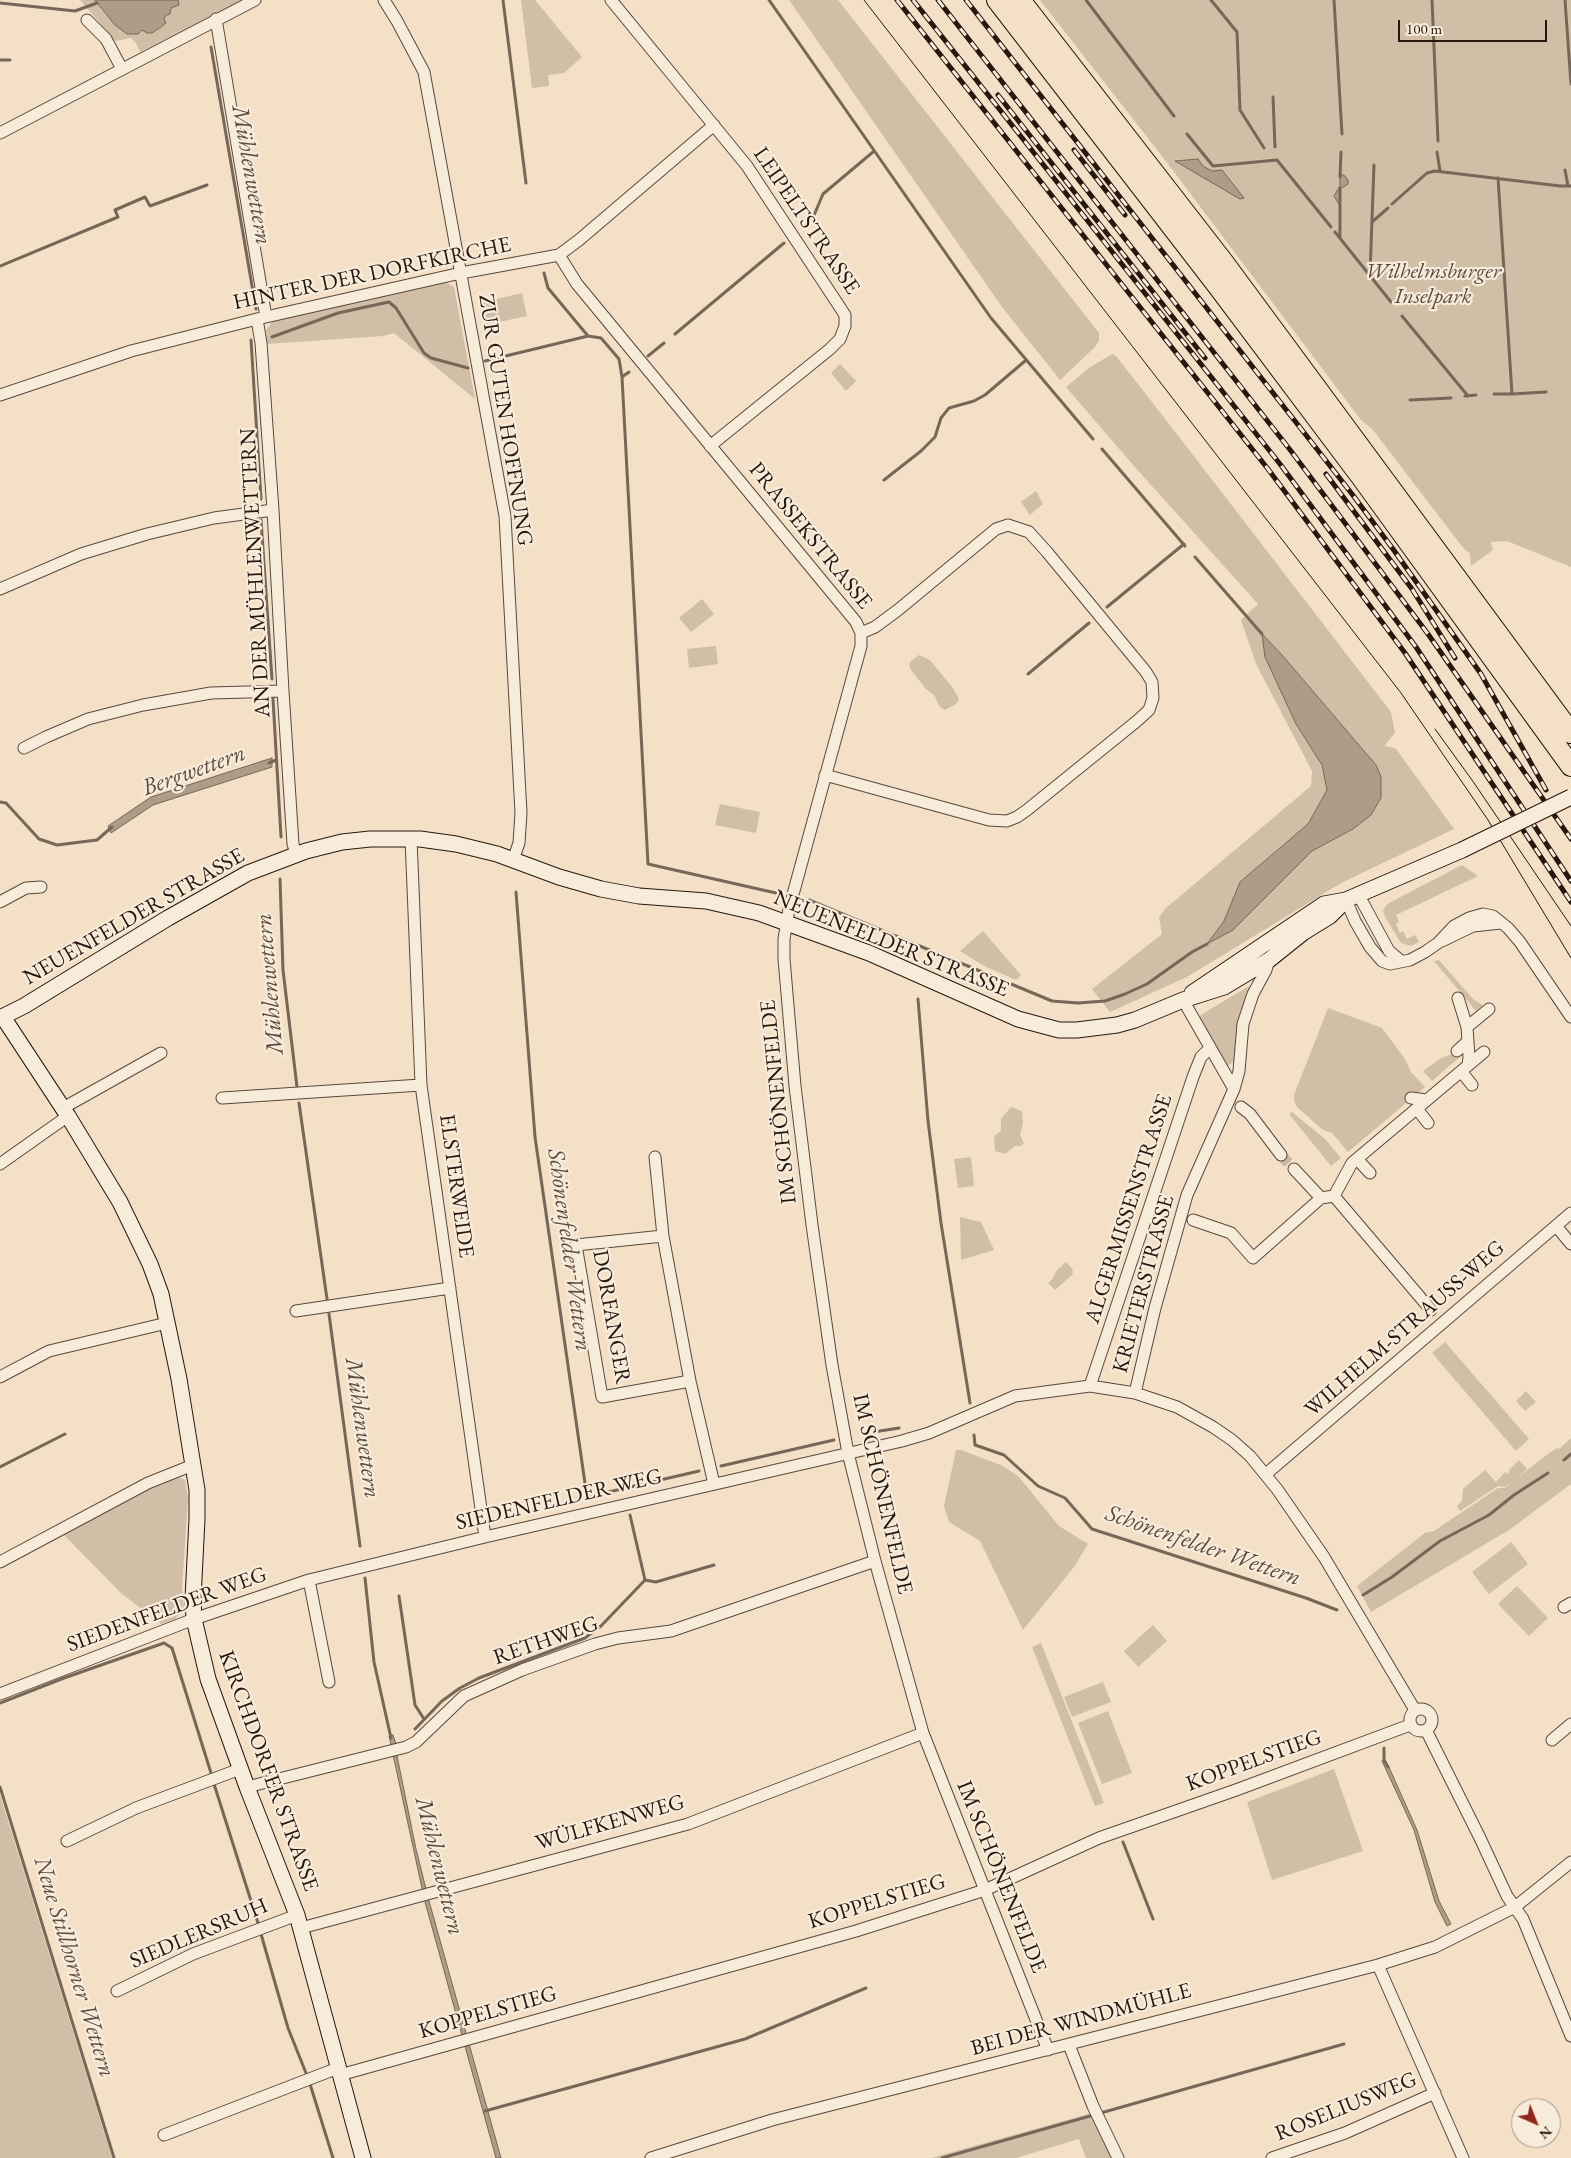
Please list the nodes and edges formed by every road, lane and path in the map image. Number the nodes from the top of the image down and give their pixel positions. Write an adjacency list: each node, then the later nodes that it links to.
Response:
1 (255, 0): 6 (street)
2 (384, 0): 12 (street, ZUR GUTEN HOFFNUNG)
3 (611, 0): 9 (street, LEIPELTSTRASSE)
4 (997, 0): 22 (highway)
5 (1020, 0): 20 (highway)
6 (216, 19): 8 (street); 13 (street, AN DER MÜHLENWETTERN)
7 (87, 20): 8 (street)
8 (122, 69): 10 (street)
9 (714, 125): 11 (street, HINTER DER DORFKIRCHE); 15 (street, LEIPELTSTRASSE)
10 (0, 133)
11 (558, 255): 12 (street, HINTER DER DORFKIRCHE); 15 (street, PRASSEKSTRASSE)
12 (461, 273): 13 (street, HINTER DER DORFKIRCHE); 27 (street, ZUR GUTEN HOFFNUNG)
13 (261, 318): 14 (street, HINTER DER DORFKIRCHE); 16 (street, AN DER MÜHLENWETTERN)
14 (0, 395)
15 (710, 446): 18 (street, PRASSEKSTRASSE)
16 (274, 510): 17 (street); 19 (street, AN DER MÜHLENWETTERN)
17 (0, 588)
18 (861, 633): 23 (street, PRASSEKSTRASSE); 23 (street)
19 (283, 690): 21 (street); 26 (street, AN DER MÜHLENWETTERN)
20 (1571, 733)
21 (24, 748)
22 (1571, 766)
23 (824, 775): 31 (street, PRASSEKSTRASSE)
24 (1571, 797): 29 (main road, NEUENFELDER STRASSE, bridge)
25 (410, 838): 26 (main road, NEUENFELDER STRASSE); 27 (main road, NEUENFELDER STRASSE); 45 (street, ELSTERWEIDE)
26 (296, 854): 36 (main road, NEUENFELDER STRASSE)
27 (513, 860): 31 (main road, NEUENFELDER STRASSE)
28 (42, 887): 30 (street)
29 (1352, 897): 32 (main road, NEUENFELDER STRASSE); 34 (main road, NEUENFELDER STRASSE); 37 (street)
30 (0, 902)
31 (786, 922): 34 (main road, NEUENFELDER STRASSE); 74 (street, IM SCHÖNENFELDE)
32 (1269, 960): 34 (main road, NEUENFELDER STRASSE); 47 (street, KRIETERSTRASSE)
33 (1458, 998): 38 (street)
34 (1182, 1000): 40 (street)
35 (1489, 1009): 38 (street)
36 (2, 1017): 51 (main road, KIRCHDORFER STRASSE)
37 (1571, 1018)
38 (1467, 1027): 39 (street)
39 (1468, 1041): 41 (street); 44 (street)
40 (1210, 1048): 47 (street); 72 (street, ALGERMISSENSTRASSE)
41 (1457, 1051)
42 (1484, 1052): 44 (street)
43 (161, 1053): 51 (street)
44 (1465, 1068): 46 (street); 49 (street)
45 (421, 1084): 48 (street); 66 (street, ELSTERWEIDE)
46 (1472, 1085)
47 (1234, 1089): 73 (street, KRIETERSTRASSE)
48 (222, 1098)
49 (1414, 1104): 52 (street); 55 (street)
50 (1241, 1107): 53 (street)
51 (65, 1112): 56 (street); 69 (main road, KIRCHDORFER STRASSE)
52 (1428, 1123)
53 (1281, 1155)
54 (656, 1157): 64 (street)
55 (1351, 1159): 58 (street); 59 (street)
56 (0, 1164)
57 (1294, 1169): 60 (street)
58 (1370, 1172)
59 (1334, 1196): 60 (street); 67 (street)
60 (1321, 1198): 62 (street)
61 (1571, 1213): 63 (street, WILHELM-STRAUSS-WEG)
62 (1193, 1220)
63 (1556, 1226): 65 (street); 76 (street, WILHELM-STRAUSS-WEG)
64 (663, 1236): 71 (street); 71 (street, DORFANGER)
65 (1571, 1244)
66 (450, 1288): 68 (street); 78 (street, ELSTERWEIDE)
67 (1431, 1310)
68 (296, 1311)
69 (167, 1322): 70 (street); 75 (main road, KIRCHDORFER STRASSE)
70 (0, 1378)
71 (690, 1381): 77 (street)
72 (1090, 1386): 73 (street, SIEDENFELDER WEG); 74 (street, SIEDENFELDER WEG)
73 (1135, 1393): 76 (street, KRIETERSTRASSE)
74 (848, 1453): 77 (street, SIEDENFELDER WEG); 79 (street, IM SCHÖNENFELDE)
75 (194, 1466): 80 (street); 82 (main road, KIRCHDORFER STRASSE)
76 (1266, 1474): 85 (street, KRIETERSTRASSE)
77 (714, 1484): 78 (street, SIEDENFELDER WEG)
78 (485, 1537): 81 (street, SIEDENFELDER WEG)
79 (875, 1561): 89 (street, IM SCHÖNENFELDE); 92 (street, RETHWEG)
80 (0, 1562)
81 (309, 1580): 82 (street, SIEDENFELDER WEG); 83 (street)
82 (194, 1619): 84 (street, SIEDENFELDER WEG); 91 (main road, KIRCHDORFER STRASSE)
83 (329, 1682)
84 (0, 1694)
85 (1415, 1710): 87 (street); 88 (street, KRIETERSTRASSE)
86 (1571, 1724): 90 (street)
87 (1410, 1725): 88 (street); 95 (street, KOPPELSTIEG)
88 (1426, 1730): 96 (street, KRIETERSTRASSE)
89 (922, 1733): 95 (street, IM SCHÖNENFELDE); 97 (street, WÜLFKENWEG)
90 (1552, 1740)
91 (240, 1769): 92 (main road, KIRCHDORFER STRASSE); 93 (street)
92 (247, 1788): 97 (main road, KIRCHDORFER STRASSE)
93 (66, 1841)
94 (1571, 1862): 96 (street, BEI DER WINDMÜHLE)
95 (985, 1890): 102 (street, IM SCHÖNENFELDE); 103 (street, KOPPELSTIEG)
96 (1515, 1907): 98 (street, BEI DER WINDMÜHLE); 100 (street, KRIETERSTRASSE)
97 (299, 1922): 99 (street, SIEDLERSRUH); 103 (main road, KIRCHDORFER STRASSE)
98 (1378, 1964): 101 (street, BEI DER WINDMÜHLE); 104 (street)
99 (116, 1992)
100 (1571, 2036)
101 (1069, 2045): 102 (street, BEI DER WINDMÜHLE); 109 (street)
102 (1048, 2050): 106 (street, BEI DER WINDMÜHLE)
103 (339, 2072): 105 (street, KOPPELSTIEG); 107 (main road, KIRCHDORFER STRASSE)
104 (1434, 2093): 110 (street, ROSELIUSWEG); 111 (street)
105 (164, 2135)
106 (682, 2154): 108 (street, BEI DER WINDMÜHLE)
107 (362, 2158)
108 (651, 2158)
109 (1118, 2158)
110 (1272, 2158)
111 (1463, 2158)

